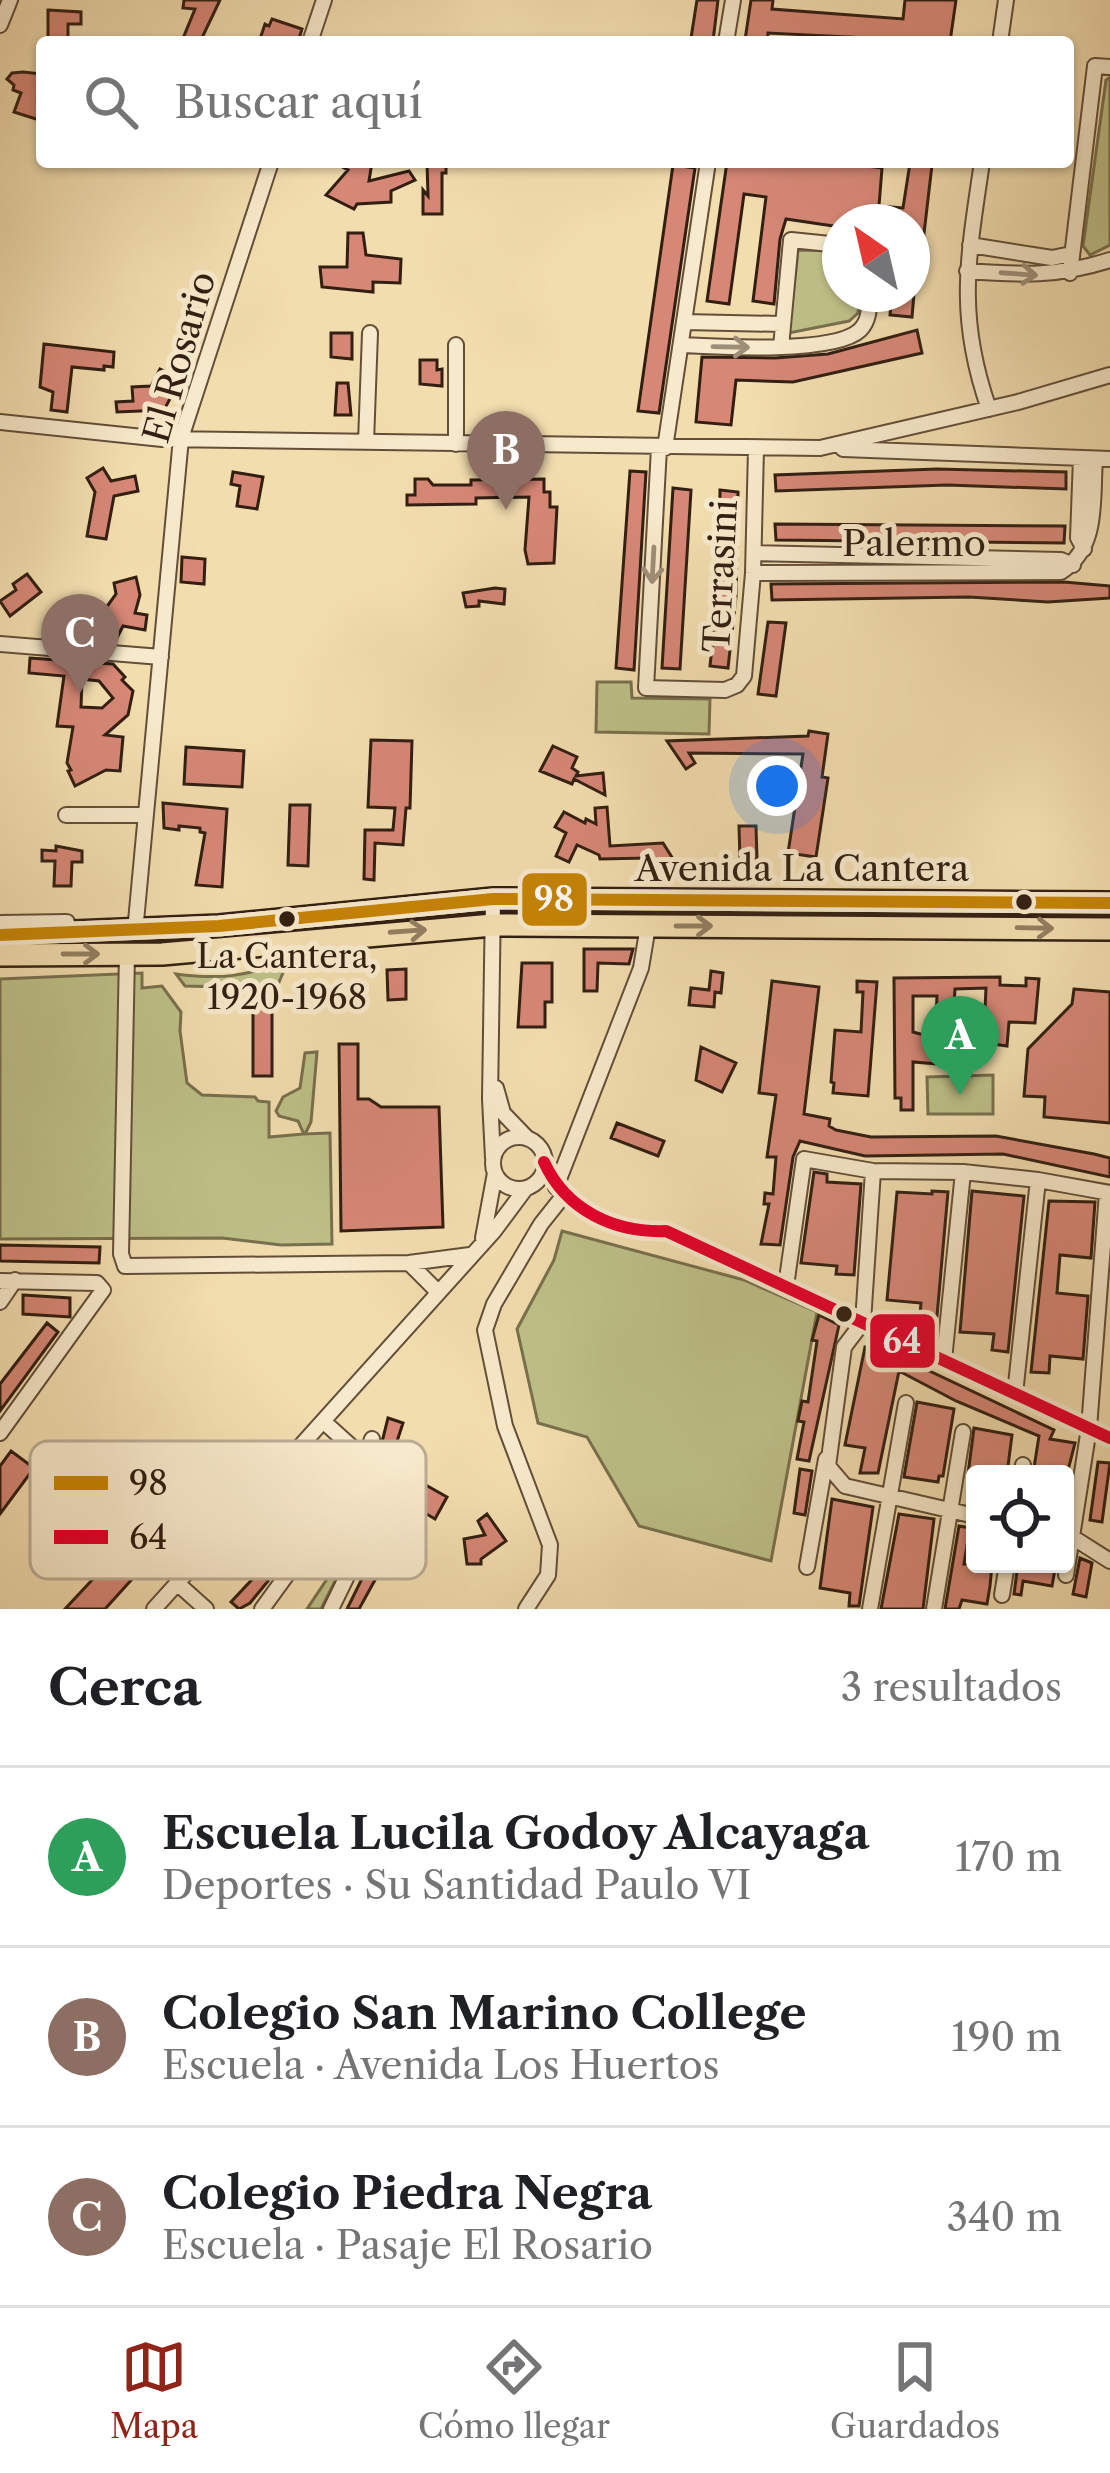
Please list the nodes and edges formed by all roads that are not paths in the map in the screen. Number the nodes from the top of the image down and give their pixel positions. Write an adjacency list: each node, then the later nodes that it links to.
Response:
1 (10, 0): 5 (street)
2 (324, 0): 6 (street)
3 (733, 0): 7 (street)
4 (1006, 0): 8 (street)
5 (0, 26)
6 (312, 36)
7 (727, 36)
8 (1001, 36)
9 (1110, 67): 15 (street)
10 (269, 168): 29 (street, El Rosario)
11 (707, 168): 20 (street)
12 (981, 168): 14 (street)
13 (822, 243): 21 (street)
14 (970, 245): 15 (street); 17 (street)
15 (1071, 254): 18 (street)
16 (1110, 260): 18 (street)
17 (967, 271): 18 (street, one-way to 18); 27 (street)
18 (1070, 273)
19 (868, 312): 25 (street)
20 (684, 322): 21 (street); 24 (street)
21 (782, 324): 25 (street)
22 (370, 333): 30 (street)
23 (455, 345): 31 (street)
24 (681, 345): 25 (street, one-way to 25); 32 (street)
25 (781, 347)
26 (1110, 375): 27 (street)
27 (989, 409): 34 (street)
28 (0, 422): 29 (street)
29 (181, 438): 30 (street); 40 (street, El Rosario)
30 (366, 442): 31 (street)
31 (456, 444): 32 (street)
32 (662, 448): 33 (street); 38 (street, Terrasini, one-way to 38)
33 (756, 448): 34 (street); 36 (street, Terrasini)
34 (820, 448): 35 (street)
35 (1095, 459): 37 (street)
36 (754, 553): 37 (street, Palermo); 38 (street, Terrasini)
37 (1073, 565): 38 (street, Palermo)
38 (753, 573)
39 (0, 644): 40 (street)
40 (161, 657): 42 (street, El Rosario)
41 (66, 815): 42 (street)
42 (146, 815): 49 (street, El Rosario)
43 (493, 899): 44 (highway, Avenida La Cantera); 46 (street); 49 (highway, Avenida La Cantera)
44 (1110, 903)
45 (0, 923): 49 (street, Avenida La Cantera)
46 (493, 925): 47 (highway, Avenida La Cantera); 51 (highway, Avenida La Cantera, one-way to 46); 54 (street)
47 (648, 926): 48 (highway, Avenida La Cantera, one-way to 48); 62 (street)
48 (1110, 929)
49 (135, 932): 50 (highway, Avenida La Cantera); 51 (highway)
50 (0, 934)
51 (162, 953): 52 (highway, Avenida La Cantera)
52 (127, 954): 53 (highway, Avenida La Cantera, one-way to 52); 66 (street)
53 (0, 955)
54 (493, 1072): 55 (street); 57 (street)
55 (529, 1140): 56 (street); 57 (street)
56 (544, 1162): 61 (street); 62 (street)
57 (494, 1166): 61 (street); 64 (street)
58 (873, 1171): 59 (street); 68 (street); 72 (street)
59 (963, 1172): 60 (street); 74 (street)
60 (1038, 1180): 63 (street); 75 (street)
61 (530, 1186): 62 (street); 64 (street)
62 (560, 1191): 68 (street); 104 (street)
63 (1108, 1193): 73 (street)
64 (475, 1251): 65 (street); 70 (street)
65 (409, 1263): 66 (street); 70 (street)
66 (129, 1267): 69 (street)
67 (8, 1281): 69 (street); 71 (street)
68 (787, 1286): 72 (street)
69 (101, 1289): 80 (street)
70 (438, 1292): 77 (street)
71 (0, 1302)
72 (863, 1322): 74 (street); 86 (street)
73 (1104, 1325): 78 (street)
74 (944, 1360): 75 (street)
75 (1016, 1394): 78 (street)
76 (906, 1403): 87 (street)
77 (323, 1421): 83 (street); 84 (street)
78 (1089, 1428): 82 (street); 89 (street)
79 (963, 1432): 88 (street)
80 (0, 1433)
81 (372, 1438): 85 (street)
82 (1110, 1438)
83 (305, 1441)
84 (345, 1441)
85 (371, 1441)
86 (826, 1459): 87 (street); 93 (street)
87 (890, 1497): 88 (street); 105 (street)
88 (950, 1511): 90 (street); 106 (street)
89 (1074, 1512)
90 (966, 1514)
91 (1074, 1538): 92 (street)
92 (1110, 1561)
93 (807, 1567)
94 (1006, 1573): 99 (street)
95 (181, 1579): 98 (street)
96 (284, 1579): 102 (street)
97 (346, 1579): 103 (street)
98 (177, 1583): 100 (street); 101 (street)
99 (1002, 1595)
100 (154, 1609)
101 (206, 1609)
102 (262, 1609)
103 (331, 1609)
104 (526, 1609)
105 (870, 1609)
106 (934, 1609)

